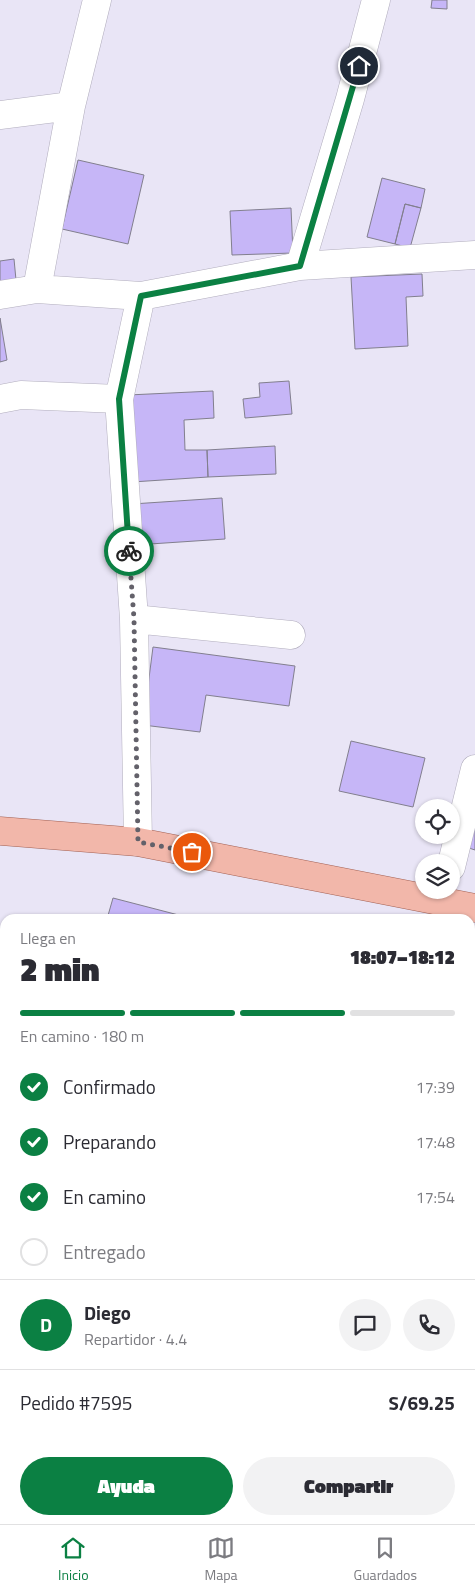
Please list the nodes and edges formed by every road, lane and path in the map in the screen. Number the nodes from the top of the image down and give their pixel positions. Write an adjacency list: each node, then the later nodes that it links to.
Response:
1 (97, 0): 3 (street)
2 (376, 0): 6 (street)
3 (72, 106): 4 (street); 7 (street)
4 (0, 115)
5 (475, 255): 6 (street)
6 (300, 266): 9 (street)
7 (37, 289): 8 (street); 9 (street)
8 (0, 295)
9 (141, 296): 11 (street)
10 (0, 398): 11 (street)
11 (119, 399): 12 (street)
12 (134, 619): 13 (street); 16 (street)
13 (291, 635)
14 (475, 769): 17 (street)
15 (0, 831): 16 (main road)
16 (138, 842): 18 (main road)
17 (454, 854)
18 (415, 891)
19 (452, 899): 20 (main road)
20 (475, 908)

